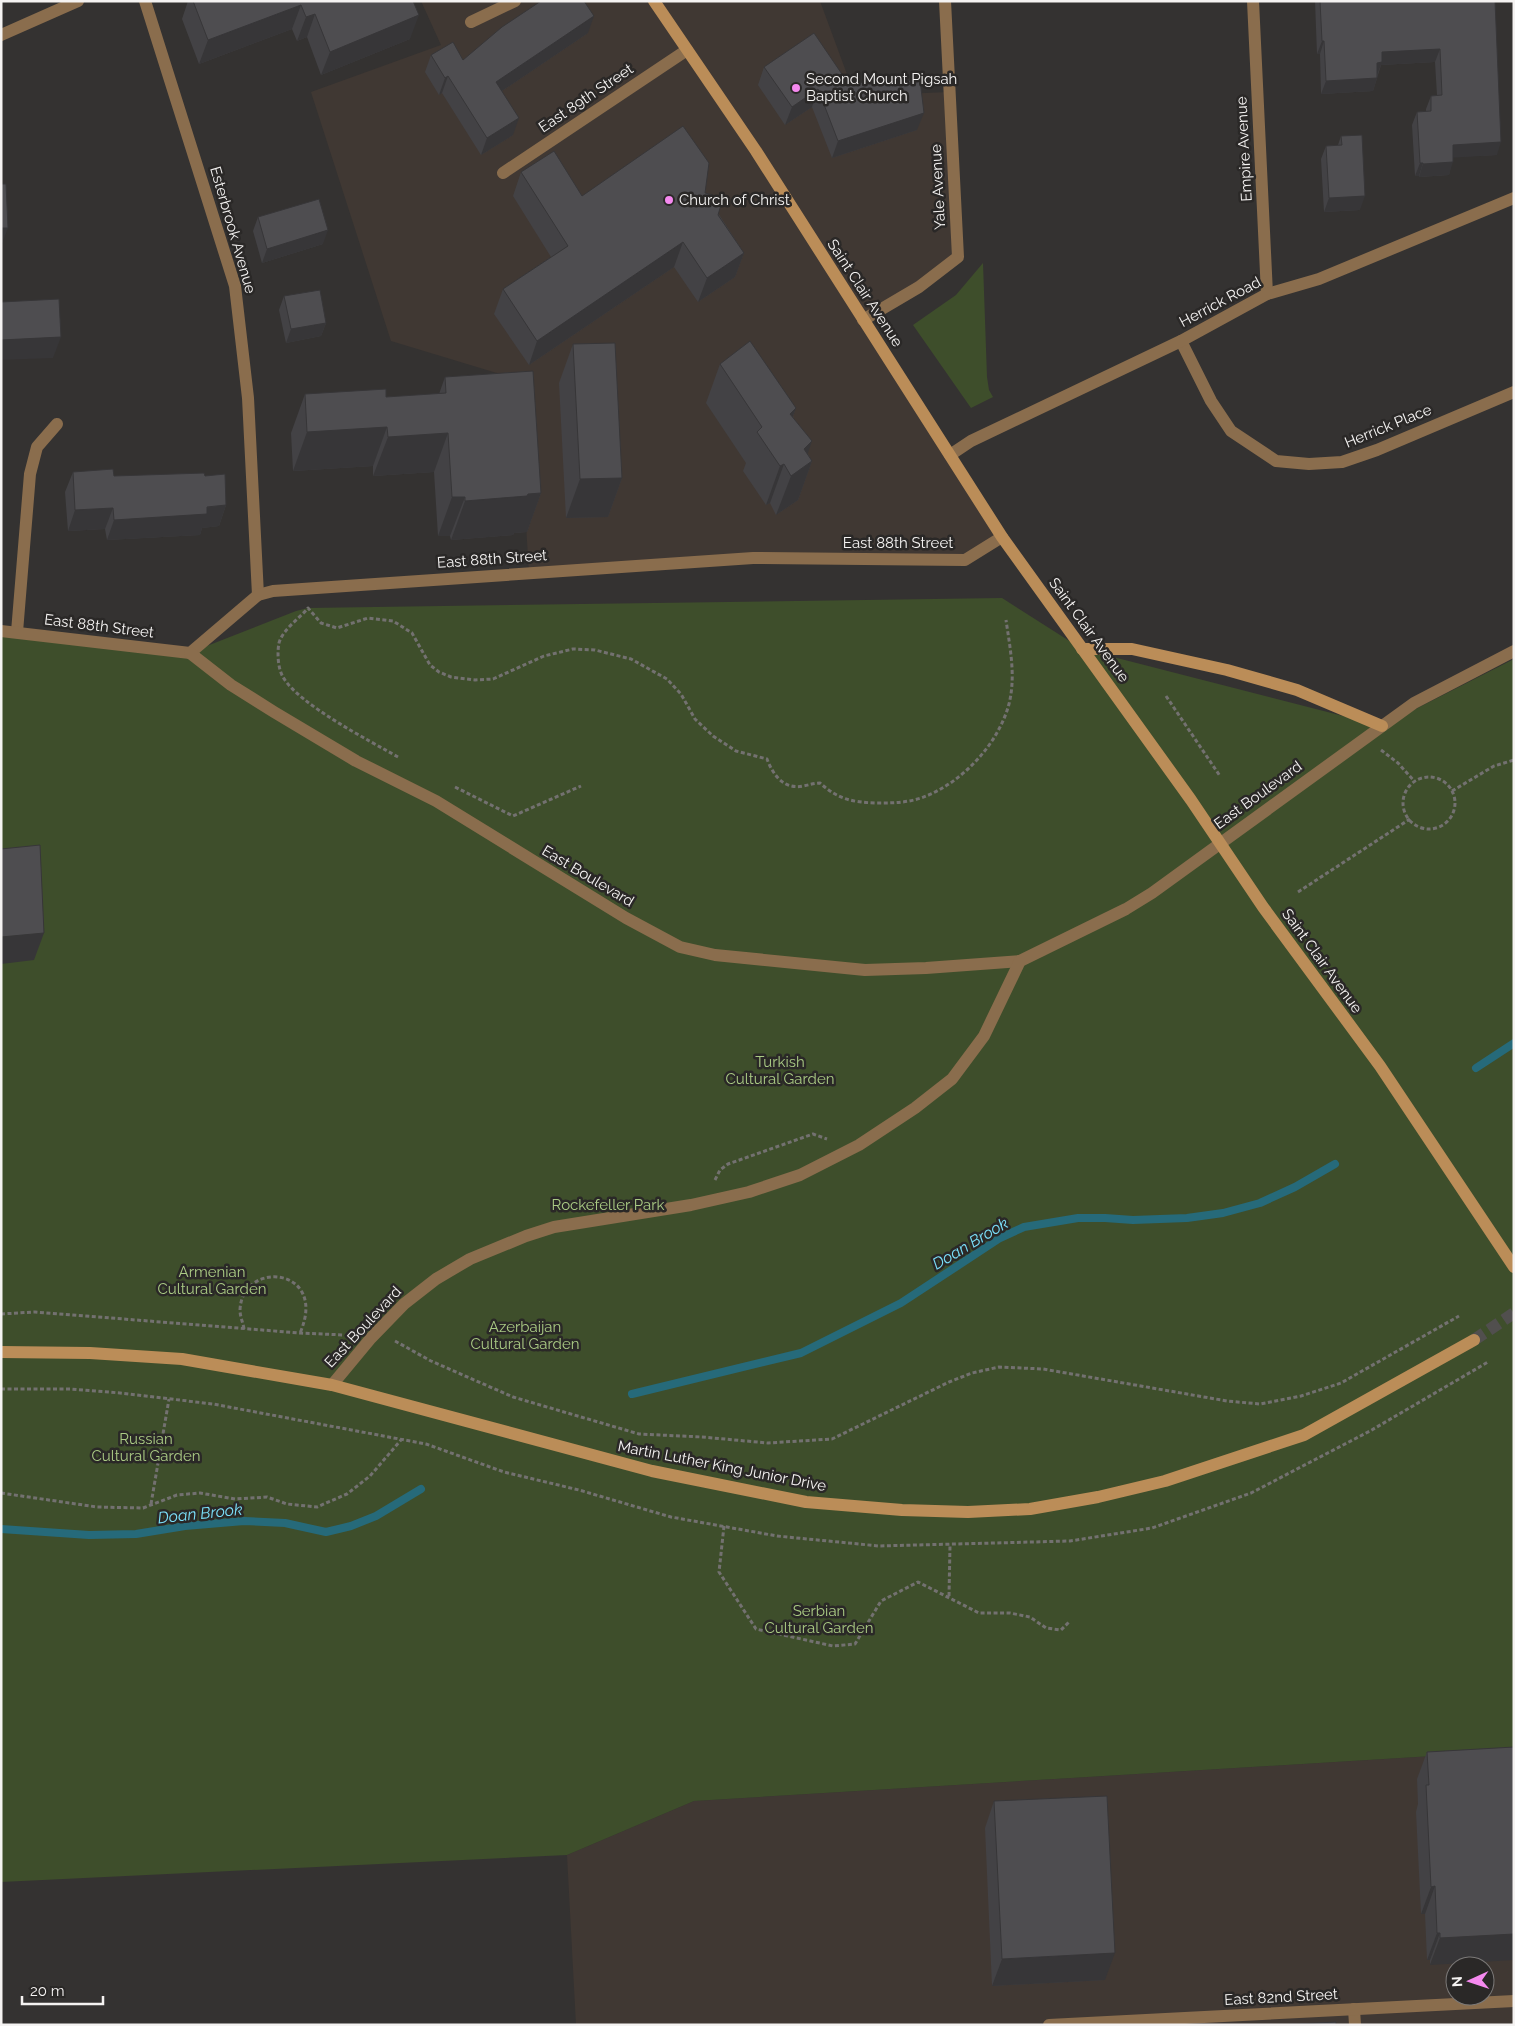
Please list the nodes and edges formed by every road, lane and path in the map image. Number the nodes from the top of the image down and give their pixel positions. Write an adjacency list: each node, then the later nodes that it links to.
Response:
1 (78, 1): 8 (street)
2 (145, 1): 19 (street, Esterbrook Avenue)
3 (515, 1): 7 (street)
4 (654, 1): 9 (main road, Saint Clair Avenue)
5 (945, 1): 13 (street, Yale Avenue)
6 (1253, 1): 12 (street, Empire Avenue)
7 (471, 22)
8 (1, 35)
9 (687, 50): 10 (street, East 89th Street); 13 (main road, Saint Clair Avenue)
10 (503, 173)
11 (1514, 198): 12 (street, Herrick Road)
12 (1267, 294): 14 (street, Herrick Road)
13 (863, 320): 17 (main road, Saint Clair Avenue)
14 (1181, 341): 15 (street, Herrick Place); 17 (street, Herrick Road)
15 (1514, 392)
16 (57, 424): 22 (street)
17 (950, 455): 18 (main road, Saint Clair Avenue)
18 (1002, 537): 19 (street, East 88th Street); 23 (main road, Saint Clair Avenue)
19 (258, 595): 25 (street, East 88th Street)
20 (1006, 620): 30 (path)
21 (1, 631): 22 (street, East 88th Street)
22 (17, 632): 25 (street, East 88th Street)
23 (1082, 649): 27 (main road); 37 (main road, Saint Clair Avenue)
24 (1514, 651): 27 (street, East Boulevard)
25 (190, 653): 39 (street, East Boulevard)
26 (1166, 696): 31 (path)
27 (1382, 726): 37 (street, East Boulevard)
28 (1381, 750): 32 (path)
29 (1514, 760): 35 (path)
30 (406, 762)
31 (1220, 776)
32 (1415, 782): 35 (path); 36 (path)
33 (450, 784): 34 (path)
34 (581, 786)
35 (1452, 791): 36 (path)
36 (1410, 819): 38 (path)
37 (1219, 844): 39 (street, East Boulevard); 42 (main road, Saint Clair Avenue)
38 (1298, 892)
39 (1020, 961): 51 (street, East Boulevard)
40 (832, 1142): 41 (path)
41 (714, 1180)
42 (1514, 1267)
43 (1, 1314): 45 (path)
44 (1459, 1316): 48 (path)
45 (244, 1329): 46 (path); 46 (path)
46 (300, 1333): 47 (path)
47 (344, 1335)
48 (393, 1340)
49 (1474, 1340): 51 (main road, Martin Luther King Junior Drive)
50 (1, 1352): 51 (main road, Martin Luther King Junior Drive)
51 (332, 1385)
52 (169, 1398): 55 (path)
53 (402, 1440): 55 (path)
54 (1, 1493): 55 (path)
55 (151, 1504)
56 (724, 1526): 58 (path)
57 (950, 1545): 58 (path)
58 (949, 1596): 59 (path)
59 (1070, 1621)
60 (1514, 2001): 61 (street, East 82nd Street)
61 (1354, 2010): 62 (street, East 82nd Street); 63 (street)
62 (1049, 2025)
63 (1355, 2025)

